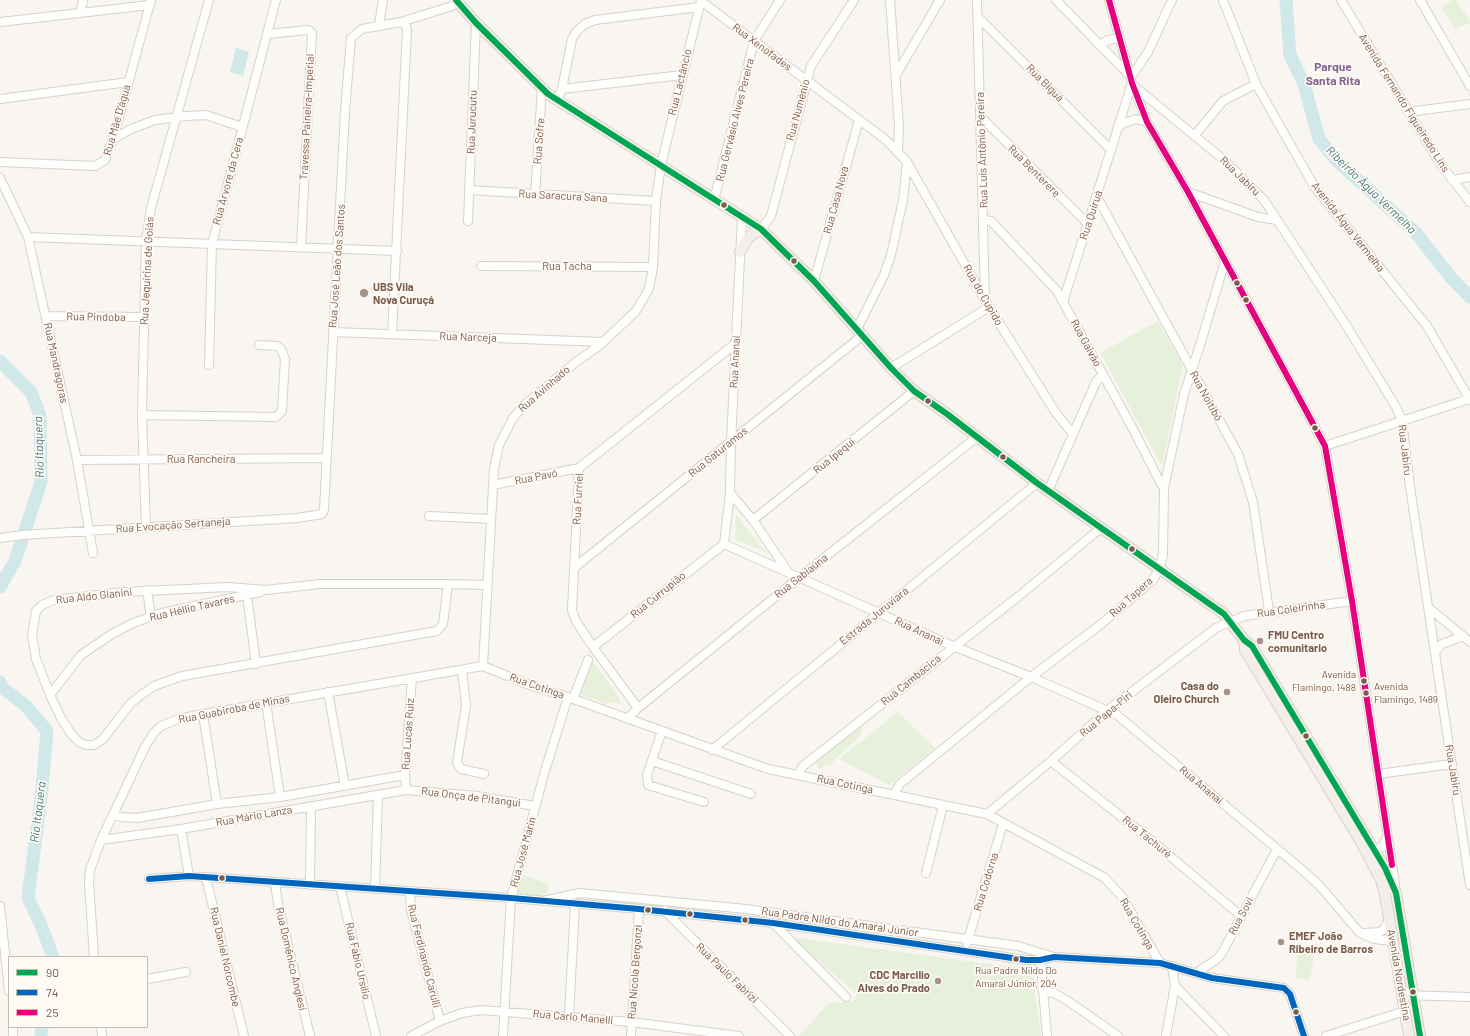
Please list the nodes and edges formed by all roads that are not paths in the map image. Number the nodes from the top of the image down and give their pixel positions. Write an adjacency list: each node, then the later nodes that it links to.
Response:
1 (84, 0): 19 (street)
2 (209, 0): 42 (street, Rua Jequirina de Goiás)
3 (276, 0): 25 (street, Rua Árvore da Cera)
4 (383, 0): 24 (street)
5 (457, 0): 22 (street, Rua José Leão dos Santos); 23 (main road, Avenida Nordestina)
6 (780, 0): 27 (street, Rua Gervásio Alves Pereira)
7 (854, 0): 31 (street, Rua Numénio)
8 (890, 0): 30 (street)
9 (940, 0): 30 (street)
10 (977, 0): 20 (street, Rua Luís Antônio Pereira)
11 (1056, 0): 28 (street, Rua Jabiru)
12 (1109, 0): 26 (street)
13 (1172, 0): 32 (street, Rua Quiruá)
14 (1223, 0): 34 (street, Avenida Água Vermelha)
15 (1341, 0): 41 (street, Avenida Fernando Figueiredo Lins)
16 (1420, 0): 35 (street)
17 (151, 2): 19 (street); 33 (street, Rua Mãe D'água)
18 (701, 3): 27 (street, Rua Xenofades); 29 (street, Rua Lactâncio); 37 (street)
19 (80, 13): 21 (street)
20 (978, 17): 43 (street, Rua Luís Antônio Pereira); 50 (street, Rua Biguá)
21 (0, 22)
22 (401, 22): 24 (street, Rua José Leão dos Santos); 76 (street)
23 (476, 23): 36 (main road, Avenida Nordestina); 58 (street, Rua Jurucutu)
24 (379, 26): 75 (street, Rua José Leão dos Santos)
25 (268, 34): 46 (street, Rua Árvore da Cera); 74 (street, Travessa Paineira-Imperial)
26 (1120, 38): 28 (street); 32 (street)
27 (754, 41): 31 (street, Rua Xenofades); 62 (street, Rua Gervásio Alves Pereira)
28 (1100, 45): 32 (street, Rua Jabiru)
29 (682, 75): 37 (street); 54 (street, Rua Lactâncio)
30 (896, 76): 51 (street)
31 (806, 80): 44 (street, Rua Xenofades); 70 (street, Rua Numénio)
32 (1132, 81): 45 (street); 47 (street, Rua Quiruá); 48 (street, Rua Jabiru)
33 (128, 82): 38 (street); 49 (street, Rua Mãe D'água)
34 (1256, 84): 48 (street); 97 (street, Avenida Água Vermelha)
35 (1470, 86)
36 (542, 88): 39 (main road, Avenida Nordestina); 60 (street, Rua Sofre)
37 (562, 90): 39 (street)
38 (0, 99)
39 (557, 100): 54 (main road, Avenida Nordestina)
40 (1470, 104): 41 (street)
41 (1408, 112): 57 (street, Avenida Fernando Figueiredo Lins)
42 (176, 117): 46 (street); 49 (street); 72 (street, Rua Jequirina de Goiás)
43 (981, 117): 66 (street, Rua Luís Antônio Pereira); 69 (street, Rua Benterere)
44 (858, 120): 51 (street, Rua Xenofades); 81 (street, Rua Casa Nova)
45 (1147, 122): 47 (street); 59 (street)
46 (242, 127): 73 (street, Rua Árvore da Cera)
47 (1118, 127): 50 (street, Rua Quiruá)
48 (1194, 135): 67 (street, Rua Jabiru)
49 (113, 139): 52 (street, Rua Mãe D'água)
50 (1111, 150): 61 (street, Rua Quiruá)
51 (898, 152): 53 (street, Rua do Cupido)
52 (0, 162)
53 (907, 162): 83 (street, Rua do Cupido); 87 (street)
54 (661, 165): 62 (main road, Avenida Nordestina); 63 (street, Rua Avinhado)
55 (1470, 177): 57 (street)
56 (0, 178): 71 (street, Rua Mandragoras)
57 (1452, 180): 64 (street, Avenida Fernando Figueiredo Lins)
58 (469, 190): 60 (street, Rua Saracura Sana); 68 (street, Rua Jurucutu)
59 (1188, 192): 67 (street); 78 (street)
60 (535, 195): 63 (street, Rua Saracura Sana)
61 (1097, 197): 69 (street, Rua Quiruá); 94 (street, Rua Noitibó)
62 (714, 200): 65 (main road, Avenida Nordestina)
63 (656, 201): 80 (street, Rua Avinhado)
64 (1470, 202)
65 (742, 217): 70 (main road, Avenida Nordestina); 77 (street, Rua Ananaí)
66 (984, 220): 82 (street, Rua Gaivão); 83 (street, Rua Luís Antônio Pereira)
67 (1277, 220): 99 (street, Rua Jabiru)
68 (468, 221)
69 (1088, 224): 82 (street, Rua Quiruá)
70 (761, 229): 77 (main road); 81 (main road, Avenida Nordestina)
71 (28, 237): 72 (street); 84 (street, Rua Mandragoras)
72 (146, 241): 73 (street); 85 (street, Rua Jequirina de Goiás)
73 (212, 244): 74 (street); 92 (street, Rua Árvore da Cera)
74 (301, 247): 75 (street)
75 (339, 249): 76 (street); 86 (street, Rua José Leão dos Santos)
76 (396, 251): 88 (street)
77 (740, 252): 90 (street, Rua Ananaí)
78 (1225, 261): 94 (street, Rua Tapera); 103 (street)
79 (481, 266): 80 (street, Rua Tacha)
80 (653, 267): 89 (street, Rua Avinhado)
81 (814, 281): 87 (main road, Avenida Nordestina)
82 (1063, 302): 95 (street, Rua Gaivão)
83 (987, 304): 93 (street); 100 (street, Rua do Cupido)
84 (46, 316): 85 (street, Rua Pindoba); 106 (street, Rua Mandragoras)
85 (145, 317): 98 (street, Rua Jequirina de Goiás)
86 (333, 332): 88 (street, Rua Narceja); 104 (street, Rua José Leão dos Santos)
87 (860, 332): 93 (main road, Avenida Nordestina); 102 (street, Rua Gaturamos)
88 (392, 334): 89 (street, Rua Narceja)
89 (602, 342): 109 (street, Rua Avinhado)
90 (736, 344): 102 (street, Rua Ananaí); 107 (street, Rua Furriel)
91 (260, 345): 98 (street)
92 (209, 365)
93 (891, 368): 96 (main road, Avenida Nordestina)
94 (1192, 370): 110 (street, Rua Tapera); 134 (street, Rua Noitibó)
95 (1103, 374): 100 (street); 110 (street, Rua Gaivão)
96 (914, 391): 101 (main road, Avenida Nordestina); 116 (street, Rua Ipequi)
97 (1470, 400): 99 (street)
98 (142, 415): 105 (street, Rua Jequirina de Goiás)
99 (1402, 420): 103 (street); 133 (street, Rua Jabiru)
100 (1072, 434): 111 (street)
101 (977, 437): 108 (main road, Avenida Nordestina); 126 (street, Rua Sabiaúna)
102 (731, 442): 112 (street, Rua Ananaí); 123 (street, Rua Gaturamos)
103 (1325, 446): 132 (street)
104 (325, 458): 105 (street, Rua Rancheira); 114 (street, Rua José Leão dos Santos)
105 (145, 459): 106 (street, Rua Rancheira); 117 (street, Rua Jequirina de Goiás)
106 (77, 460): 119 (street, Rua Mandragoras)
107 (580, 468): 109 (street, Rua Pavó); 123 (street, Rua Furriel)
108 (1037, 484): 111 (main road, Avenida Nordestina); 135 (street, Estrada Juruviara)
109 (492, 485): 115 (street, Rua Avinhado)
110 (1164, 486): 124 (street, Rua Tapera)
111 (1048, 491): 118 (main road, Avenida Nordestina)
112 (730, 492): 116 (street); 121 (street, Rua Ananaí)
113 (429, 516): 115 (street)
114 (312, 517): 117 (street, Rua Evocação Sertaneja)
115 (491, 519): 128 (street, Rua Avinhado)
116 (753, 520): 125 (street)
117 (146, 526): 119 (street, Rua Evocação Sertaneja)
118 (1101, 528): 124 (main road, Avenida Nordestina); 140 (street, Rua Cambacica)
119 (89, 531): 120 (street, Rua Evocação Sertaneja); 122 (street, Rua Mandragoras)
120 (0, 538)
121 (724, 544): 125 (street, Rua Ananaí); 141 (street, Rua Currupião)
122 (93, 553)
123 (574, 568): 141 (street, Rua Furriel)
124 (1159, 569): 137 (main road, Avenida Nordestina); 147 (street, Rua Tapera)
125 (788, 572): 126 (street, Rua Ananaí)
126 (800, 577): 135 (street, Rua Ananaí); 153 (street, Rua Sabiaúna)
127 (448, 584): 128 (street, Rua Aldo Gianini); 130 (street, Rua Aldo Gianini); 144 (street, Rua Aldo Gianini)
128 (486, 585): 145 (street, Rua Avinhado)
129 (147, 590): 130 (street, Rua Aldo Gianini); 136 (street); 150 (street, Rua Aldo Gianini)
130 (266, 590): 131 (street, Rua Héllio Tavares)
131 (247, 596): 136 (street, Rua Héllio Tavares); 144 (street)
132 (1352, 601): 134 (street, Rua Coleirinha); 164 (street)
133 (1430, 608): 138 (street); 142 (street, Rua Jabiru)
134 (1269, 611): 137 (street, Rua Coleirinha)
135 (878, 612): 140 (street, Rua Ananaí); 158 (street, Estrada Juruviara)
136 (151, 617): 150 (street, Rua Héllio Tavares)
137 (1230, 621): 154 (street, Rua Papa-Piri); 184 (main road, Avenida Nordestina)
138 (1462, 636): 139 (street); 142 (street)
139 (1470, 642)
140 (953, 646): 147 (street, Rua Ananaí); 163 (street, Rua Cambacica)
141 (593, 647): 153 (street, Rua Furriel)
142 (1435, 652): 161 (street, Rua Jabiru)
143 (588, 660): 151 (street, Rua José Marin)
144 (256, 664): 150 (street, Rua Aldo Gianini)
145 (483, 666): 146 (street, Rua Guabiroba de Minas); 151 (street, Rua Cotinga)
146 (462, 670): 148 (street, Rua Guabiroba de Minas); 162 (street)
147 (1031, 677): 154 (street, Rua Ananaí); 169 (street, Rua Tapera)
148 (412, 678): 149 (street, Rua Guabiroba de Minas); 165 (street, Rua Lucas Ruiz)
149 (328, 692): 152 (street, Rua Guabiroba de Minas); 166 (street)
150 (50, 695)
151 (571, 698): 156 (street, Rua Cotinga); 175 (street, Rua José Marin)
152 (266, 702): 155 (street, Rua Guabiroba de Minas); 171 (street)
153 (638, 708): 156 (street, Rua Sabiaúna)
154 (1108, 710): 160 (street, Rua Papa-Piri); 183 (street, Rua Ananaí)
155 (203, 714): 173 (street); 178 (street, Rua Guabiroba de Minas)
156 (628, 718): 157 (street, Rua Cotinga)
157 (662, 731): 158 (street, Rua Cotinga); 159 (street)
158 (712, 750): 163 (street, Rua Cotinga)
159 (652, 761): 168 (street); 172 (street)
160 (1051, 761): 177 (street, Rua Papa-Piri); 204 (street, Rua Tachuré)
161 (1452, 764): 164 (street); 191 (street, Rua Jabiru)
162 (484, 774)
163 (798, 774): 169 (street, Rua Cotinga)
164 (1378, 774): 181 (street)
165 (405, 775): 166 (street, Rua Mário Lanza); 167 (street, Rua Lucas Ruiz)
166 (345, 786): 171 (street, Rua Mário Lanza)
167 (406, 790): 170 (street, Rua Mário Lanza); 175 (street, Rua Onça de Pitangui)
168 (751, 794)
169 (894, 794): 174 (street, Rua Cotinga)
170 (378, 795): 176 (street, Rua Mário Lanza); 193 (street)
171 (280, 797): 173 (street, Rua Mário Lanza)
172 (704, 802)
173 (217, 804): 178 (street, Rua Mário Lanza)
174 (943, 805): 177 (street, Rua Cotinga); 185 (street)
175 (535, 806): 196 (street, Rua José Marin)
176 (311, 807): 180 (street, Rua Mário Lanza); 190 (street)
177 (987, 814): 179 (street, Rua Cotinga)
178 (113, 815): 182 (street, Rua Guabiroba de Minas)
179 (1003, 824): 208 (street, Rua Codorna); 213 (street, Rua Cotinga)
180 (181, 829): 182 (street, Rua Mário Lanza); 186 (street)
181 (1388, 837): 184 (street); 195 (street)
182 (101, 840): 211 (street, Rua Guabiroba de Minas)
183 (1277, 849): 204 (street, Rua Sovi); 207 (street, Rua Ananaí)
184 (1371, 852): 195 (main road, Avenida Nordestina); 205 (main road, Avenida Nordestina)
185 (926, 873)
186 (189, 876): 187 (street, Rua Padre Nildo do Amaral Júnior); 188 (street, Rua Padre Nildo do Amaral Júnior)
187 (206, 878): 189 (street, Rua Padre Nildo do Amaral Júnior); 230 (street, Rua Daniel Norcombe)
188 (149, 879)
189 (275, 883): 190 (street, Rua Padre Nildo do Amaral Júnior); 231 (street, Rua Domênico Anglesi)
190 (310, 885): 192 (street, Rua Padre Nildo do Amaral Júnior)
191 (1470, 886)
192 (340, 887): 193 (street, Rua Padre Nildo do Amaral Júnior); 232 (street, Rua Fabio Ursílio)
193 (375, 889): 194 (street, Rua Padre Nildo do Amaral Júnior)
194 (410, 891): 196 (street, Rua Padre Nildo do Amaral Júnior); 228 (street, Rua Ferdinando Carulli)
195 (1396, 893): 222 (main road, Avenida Nordestina)
196 (511, 898): 197 (street, Rua Padre Nildo do Amaral Júnior); 225 (street, Rua José Marin)
197 (541, 901): 198 (street, Rua Padre Nildo do Amaral Júnior); 199 (street, Rua Padre Nildo do Amaral Júnior)
198 (665, 901): 202 (street); 203 (street, Rua Padre Nildo do Amaral Júnior)
199 (575, 904): 201 (street, Rua Padre Nildo do Amaral Júnior); 227 (street)
200 (0, 906): 218 (street)
201 (639, 909): 202 (street, Rua Padre Nildo do Amaral Júnior); 229 (street, Rua Nicola Bergonzi)
202 (664, 911): 206 (street, Rua Padre Nildo do Amaral Júnior); 237 (street, Rua Paulo Fabrizi)
203 (775, 913): 206 (street); 208 (street, Rua Padre Nildo do Amaral Júnior)
204 (1240, 916): 216 (street, Rua Sovi)
205 (1389, 920): 207 (street); 209 (main road, Avenida Nordestina)
206 (773, 923): 210 (street, Rua Padre Nildo do Amaral Júnior); 223 (street)
207 (1360, 933): 209 (street)
208 (968, 940): 210 (street); 212 (street, Rua Padre Nildo do Amaral Júnior)
209 (1393, 941): 221 (main road, Avenida Nordestina)
210 (966, 950): 212 (street, Rua Padre Nildo do Amaral Júnior)
211 (94, 956)
212 (1040, 956): 213 (street, Rua Padre Nildo do Amaral Júnior); 220 (street)
213 (1160, 963): 214 (street, Rua Padre Nildo do Amaral Júnior)
214 (1172, 966): 216 (street, Rua Padre Nildo do Amaral Júnior); 219 (street)
215 (186, 972): 217 (street)
216 (1196, 973): 242 (street, Rua Padre Nildo do Amaral Júnior)
217 (148, 979)
218 (8, 982)
219 (1175, 986): 240 (street); 241 (street)
220 (1043, 991): 238 (street); 239 (street)
221 (1402, 995): 222 (street); 226 (main road, Avenida Nordestina)
222 (1414, 995): 224 (street); 245 (main road, Avenida Nordestina)
223 (846, 997)
224 (1470, 997)
225 (504, 1011): 227 (street, Rua Carlo Manelli); 228 (street, Rua Carlo Manelli); 234 (street, Rua José Marin)
226 (1405, 1011): 243 (street); 244 (main road, Avenida Nordestina)
227 (570, 1016): 229 (street, Rua Carlo Manelli)
228 (440, 1021): 233 (street, Rua Carlo Manelli)
229 (631, 1022): 235 (street, Rua Nicola Bergonzi); 236 (street, Rua Carlo Manelli)
230 (244, 1036)
231 (310, 1036)
232 (376, 1036)
233 (411, 1036)
234 (503, 1036)
235 (631, 1036)
236 (739, 1036)
237 (790, 1036)
238 (1047, 1036)
239 (1118, 1036)
240 (1166, 1036)
241 (1224, 1036)
242 (1304, 1036)
243 (1326, 1036)
244 (1409, 1036)
245 (1420, 1036)

